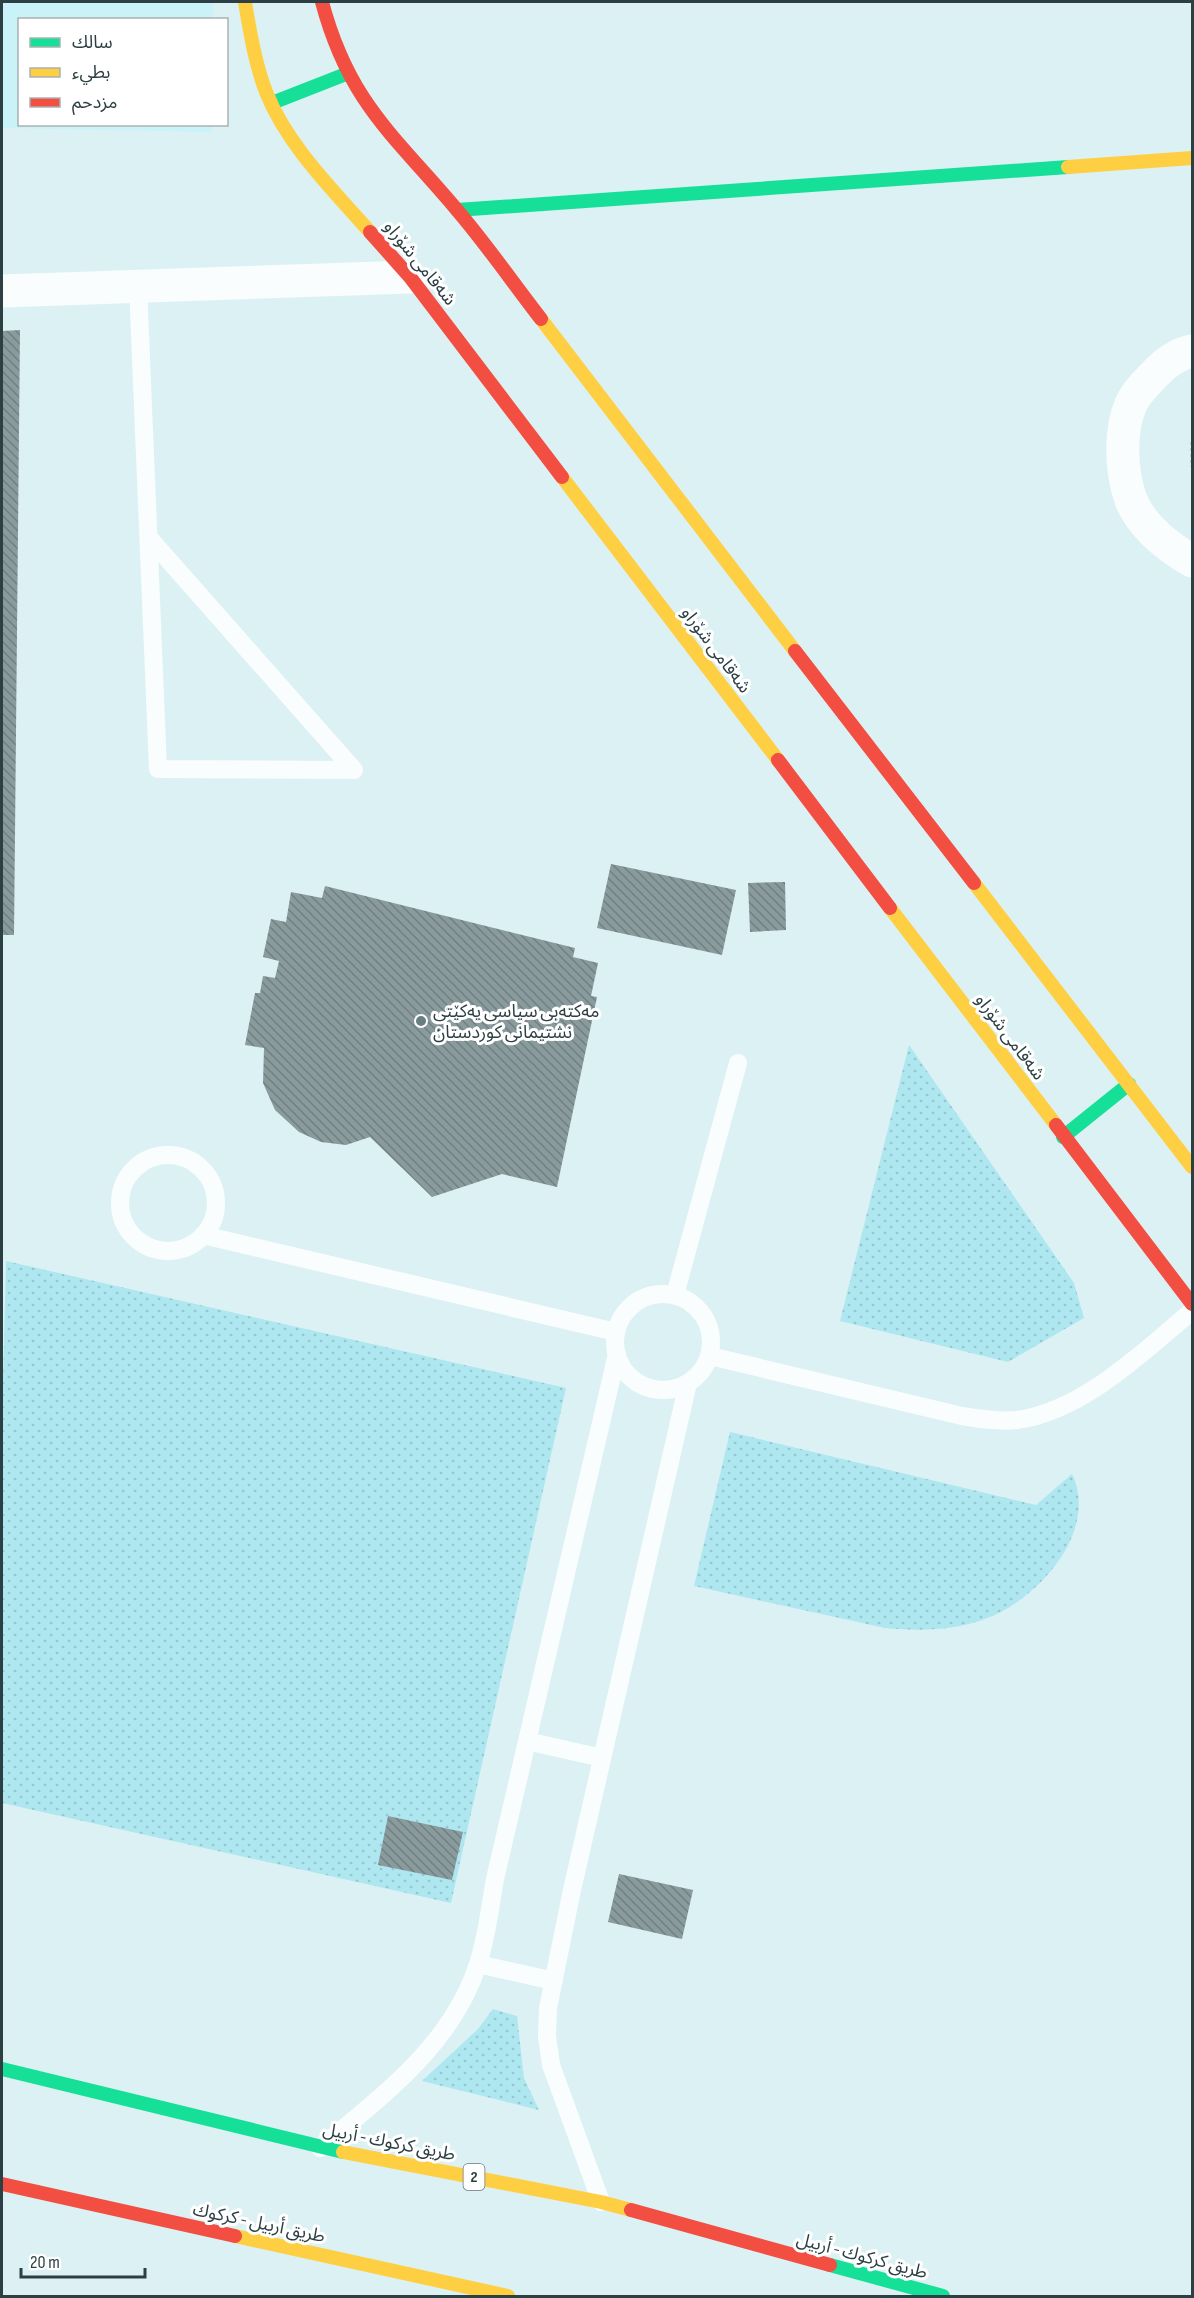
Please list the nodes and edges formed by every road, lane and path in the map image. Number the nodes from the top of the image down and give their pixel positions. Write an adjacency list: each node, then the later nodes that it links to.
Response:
1 (245, 2): 4 (main road, شەقامی شۆراو)
2 (322, 2): 3 (main road)
3 (346, 74): 4 (main road); 6 (main road)
4 (272, 103): 7 (main road, شەقامی شۆراو)
5 (1192, 158): 6 (main road)
6 (457, 210): 16 (main road)
7 (410, 277): 8 (street); 17 (main road, شەقامی شۆراو)
8 (138, 286): 9 (street); 13 (lane)
9 (2, 291)
10 (1192, 351): 14 (street)
11 (1192, 442): 12 (path)
12 (1192, 467)
13 (150, 539): 13 (lane)
14 (1192, 561)
15 (738, 1063): 20 (lane)
16 (1129, 1084): 17 (main road); 18 (main road)
17 (1064, 1137): 21 (main road, شەقامی شۆراو)
18 (1192, 1167)
19 (203, 1235): 19 (lane); 23 (lane)
20 (675, 1295): 23 (lane); 25 (lane)
21 (1192, 1304)
22 (1192, 1311): 25 (lane)
23 (616, 1332): 24 (lane)
24 (617, 1354): 26 (lane); 27 (lane)
25 (710, 1356): 26 (lane)
26 (688, 1383): 28 (lane)
27 (527, 1741): 28 (lane); 29 (lane)
28 (602, 1758): 30 (lane)
29 (478, 1964): 30 (lane); 32 (lane)
30 (554, 1981): 34 (lane)
31 (2, 2069): 32 (main road, طريق كركوك - أربيل / 2)
32 (320, 2148): 34 (main road, طريق كركوك - أربيل / 2)
33 (2, 2184): 35 (main road, طريق أربيل - كركوك)
34 (601, 2202): 36 (main road, طريق كركوك - أربيل / 2)
35 (508, 2296)
36 (943, 2296)

